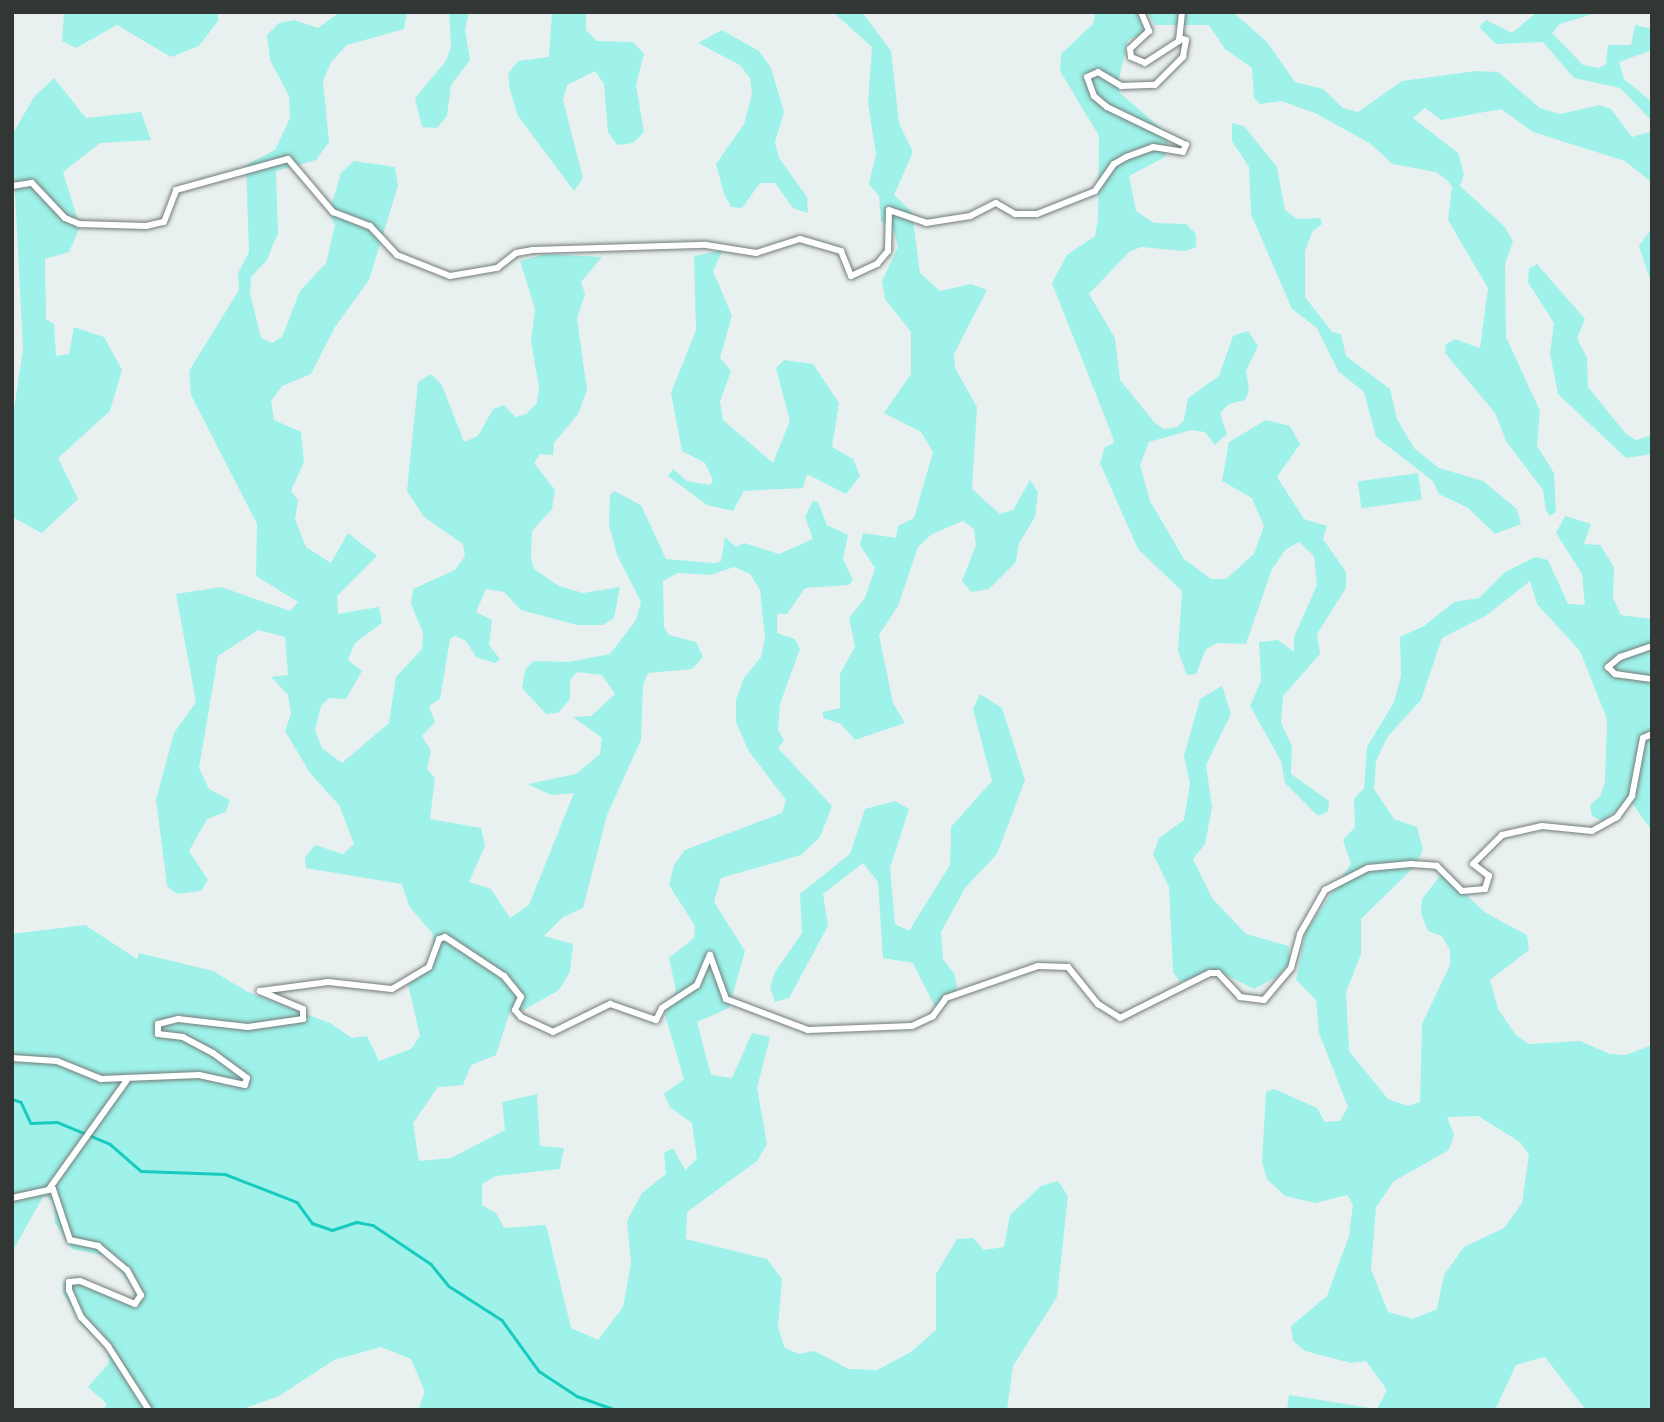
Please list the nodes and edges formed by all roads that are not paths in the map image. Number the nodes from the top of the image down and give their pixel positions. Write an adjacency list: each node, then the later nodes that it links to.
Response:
1 (1141, 12): 3 (street)
2 (1182, 12): 3 (street)
3 (1179, 38): 4 (street)
4 (12, 186)
5 (1652, 646): 6 (street)
6 (1652, 679)
7 (1652, 734): 9 (street)
8 (12, 1058): 9 (street)
9 (127, 1080): 10 (street)
10 (49, 1189): 11 (street); 12 (street)
11 (12, 1198)
12 (149, 1410)

